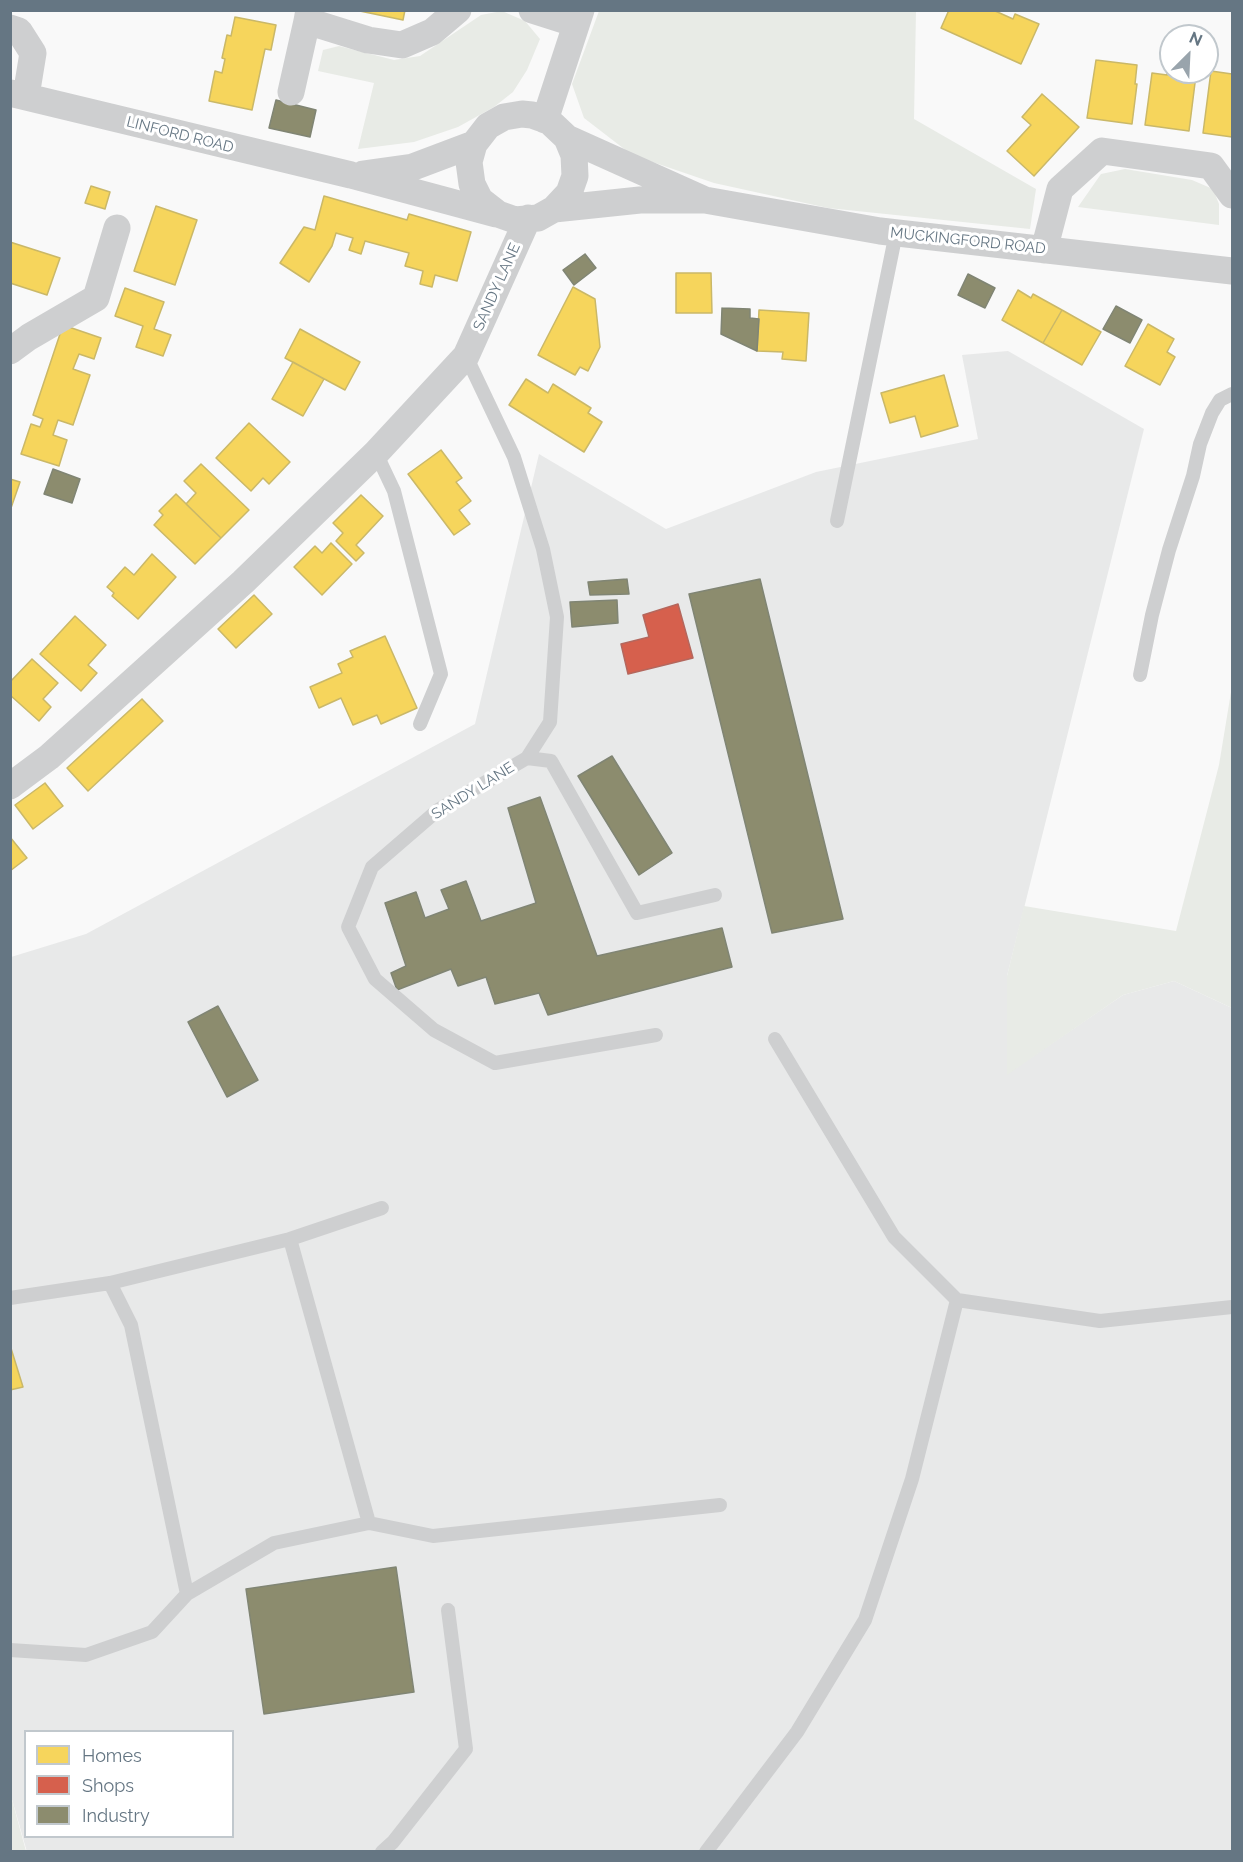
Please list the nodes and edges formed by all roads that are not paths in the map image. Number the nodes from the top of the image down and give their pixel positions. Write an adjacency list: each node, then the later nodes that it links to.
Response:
1 (458, 10): 3 (street)
2 (532, 10): 4 (street)
3 (308, 16): 6 (street)
4 (578, 17): 8 (street)
5 (10, 28): 7 (street)
6 (291, 92)
7 (18, 95): 11 (street, LINFORD ROAD)
8 (545, 120): 9 (street, MUCKINGFORD ROAD); 10 (street, MUCKINGFORD ROAD)
9 (567, 138): 13 (street, MUCKINGFORD ROAD); 14 (street)
10 (474, 144): 11 (street, LINFORD ROAD); 15 (street)
11 (351, 175): 15 (street, LINFORD ROAD)
12 (1233, 195): 19 (street)
13 (705, 200): 14 (street, MUCKINGFORD ROAD); 18 (street, MUCKINGFORD ROAD)
14 (554, 209): 16 (street, MUCKINGFORD ROAD)
15 (498, 214): 16 (street, MUCKINGFORD ROAD)
16 (528, 218): 22 (street, SANDY LANE)
17 (117, 228): 21 (street)
18 (896, 233): 19 (street, MUCKINGFORD ROAD); 25 (lane)
19 (1044, 250): 20 (street, MUCKINGFORD ROAD)
20 (1232, 263)
21 (10, 351)
22 (466, 356): 24 (street, SANDY LANE); 28 (lane, SANDY LANE)
23 (1233, 394): 26 (lane)
24 (376, 453): 27 (lane); 29 (street, SANDY LANE)
25 (837, 521)
26 (1140, 675)
27 (420, 724)
28 (527, 758): 30 (lane); 31 (lane, SANDY LANE)
29 (10, 786)
30 (715, 896)
31 (656, 1035)
32 (775, 1039): 37 (lane)
33 (382, 1208): 34 (lane)
34 (290, 1239): 35 (lane); 40 (lane)
35 (110, 1283): 36 (lane); 41 (lane)
36 (10, 1298)
37 (957, 1300): 38 (lane); 45 (lane)
38 (1233, 1307)
39 (720, 1505): 40 (lane)
40 (369, 1523): 41 (lane)
41 (188, 1594): 43 (lane)
42 (448, 1610): 44 (lane)
43 (10, 1650)
44 (382, 1851)
45 (706, 1851)

